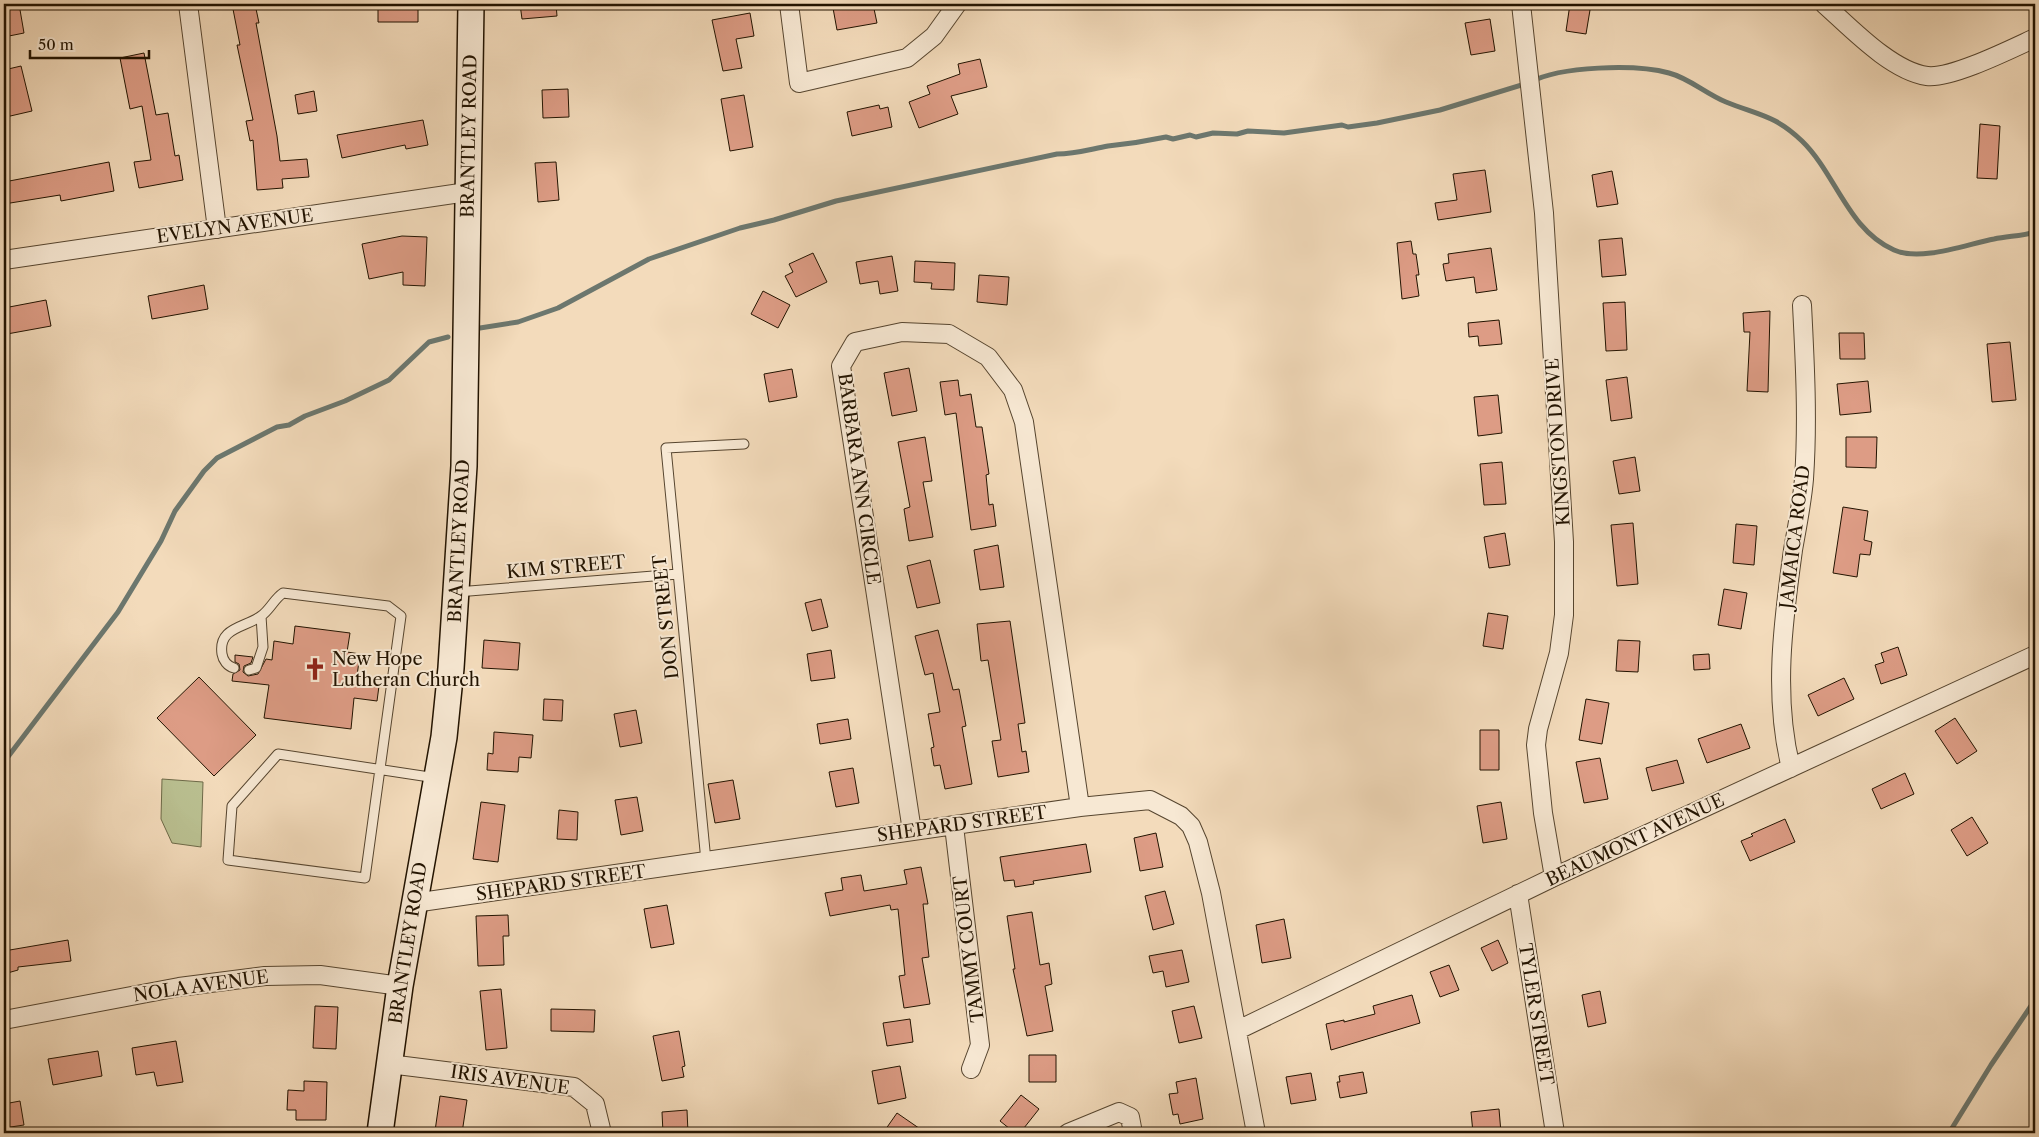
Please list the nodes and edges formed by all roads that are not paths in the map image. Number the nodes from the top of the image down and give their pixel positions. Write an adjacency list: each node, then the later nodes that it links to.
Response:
1 (188, 4): 9 (street)
2 (471, 4): 8 (street, BRANTLEY ROAD)
3 (789, 4): 4 (street)
4 (957, 4)
5 (1521, 4): 26 (street, KINGSTON DRIVE)
6 (1824, 4): 7 (street)
7 (2035, 38)
8 (467, 192): 9 (street, EVELYN AVENUE); 14 (street, BRANTLEY ROAD)
9 (217, 229): 10 (street, EVELYN AVENUE)
10 (4, 260)
11 (1802, 305): 19 (street, JAMAICA ROAD)
12 (744, 444): 13 (lane, DON STREET)
13 (678, 574): 14 (lane, KIM STREET); 25 (lane, DON STREET)
14 (456, 592): 21 (street, BRANTLEY ROAD)
15 (261, 616): 17 (lane); 18 (lane); 20 (lane)
16 (2035, 655): 19 (street, BEAUMONT AVENUE)
17 (234, 668)
18 (249, 670)
19 (1791, 768): 26 (street, BEAUMONT AVENUE)
20 (380, 769): 20 (lane); 21 (lane)
21 (436, 778): 28 (street, BRANTLEY ROAD)
22 (1080, 807): 23 (street, SHEPARD STREET); 24 (street, BARBARA ANN CIRCLE); 31 (street, SHEPARD STREET)
23 (954, 826): 24 (street, SHEPARD STREET); 33 (street, TAMMY COURT)
24 (912, 831): 25 (street, SHEPARD STREET)
25 (706, 861): 28 (street, SHEPARD STREET)
26 (1554, 876): 27 (street, BEAUMONT AVENUE)
27 (1518, 894): 31 (street, BEAUMONT AVENUE); 39 (street, TYLER STREET)
28 (414, 903): 29 (street, BRANTLEY ROAD)
29 (400, 986): 30 (street, NOLA AVENUE); 32 (street, BRANTLEY ROAD)
30 (4, 1020)
31 (1238, 1030): 38 (street, SHEPARD STREET)
32 (389, 1064): 34 (street, BRANTLEY ROAD); 35 (street, IRIS AVENUE)
33 (971, 1070)
34 (380, 1133)
35 (602, 1133)
36 (1068, 1133): 37 (street)
37 (1132, 1133)
38 (1256, 1133)
39 (1555, 1133)

